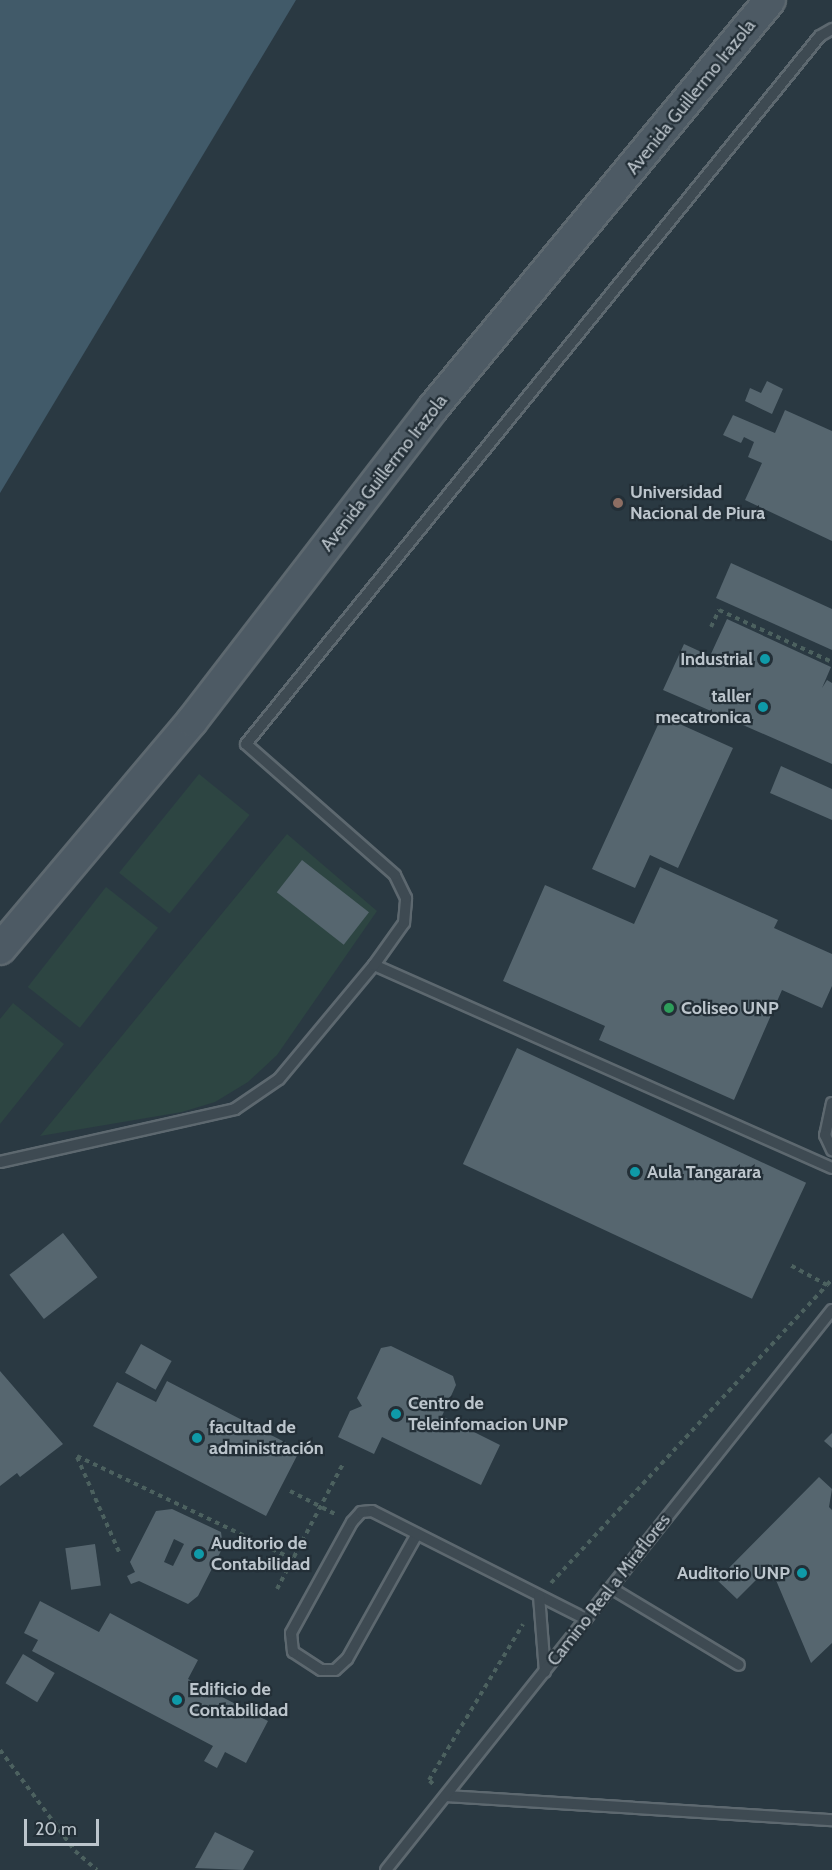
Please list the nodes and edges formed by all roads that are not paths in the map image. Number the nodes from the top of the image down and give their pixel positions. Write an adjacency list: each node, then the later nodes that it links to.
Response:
1 (770, 0): 3 (main road, Avenida Guillermo Irazola)
2 (832, 29): 4 (lane)
3 (0, 949)
4 (374, 965): 7 (lane); 8 (lane)
5 (832, 1103): 6 (lane)
6 (832, 1150)
7 (0, 1162)
8 (832, 1168)
9 (832, 1310): 11 (lane, Camino Real a Miraflores)
10 (417, 1534): 10 (lane); 12 (lane)
11 (610, 1588): 13 (lane, Camino Real a Miraflores); 14 (lane)
12 (539, 1596): 13 (lane); 15 (lane)
13 (586, 1619): 15 (lane, Camino Real a Miraflores)
14 (739, 1665)
15 (544, 1672): 16 (lane, Camino Real a Miraflores)
16 (446, 1796): 17 (lane); 18 (lane, Camino Real a Miraflores)
17 (832, 1820)
18 (386, 1870)

